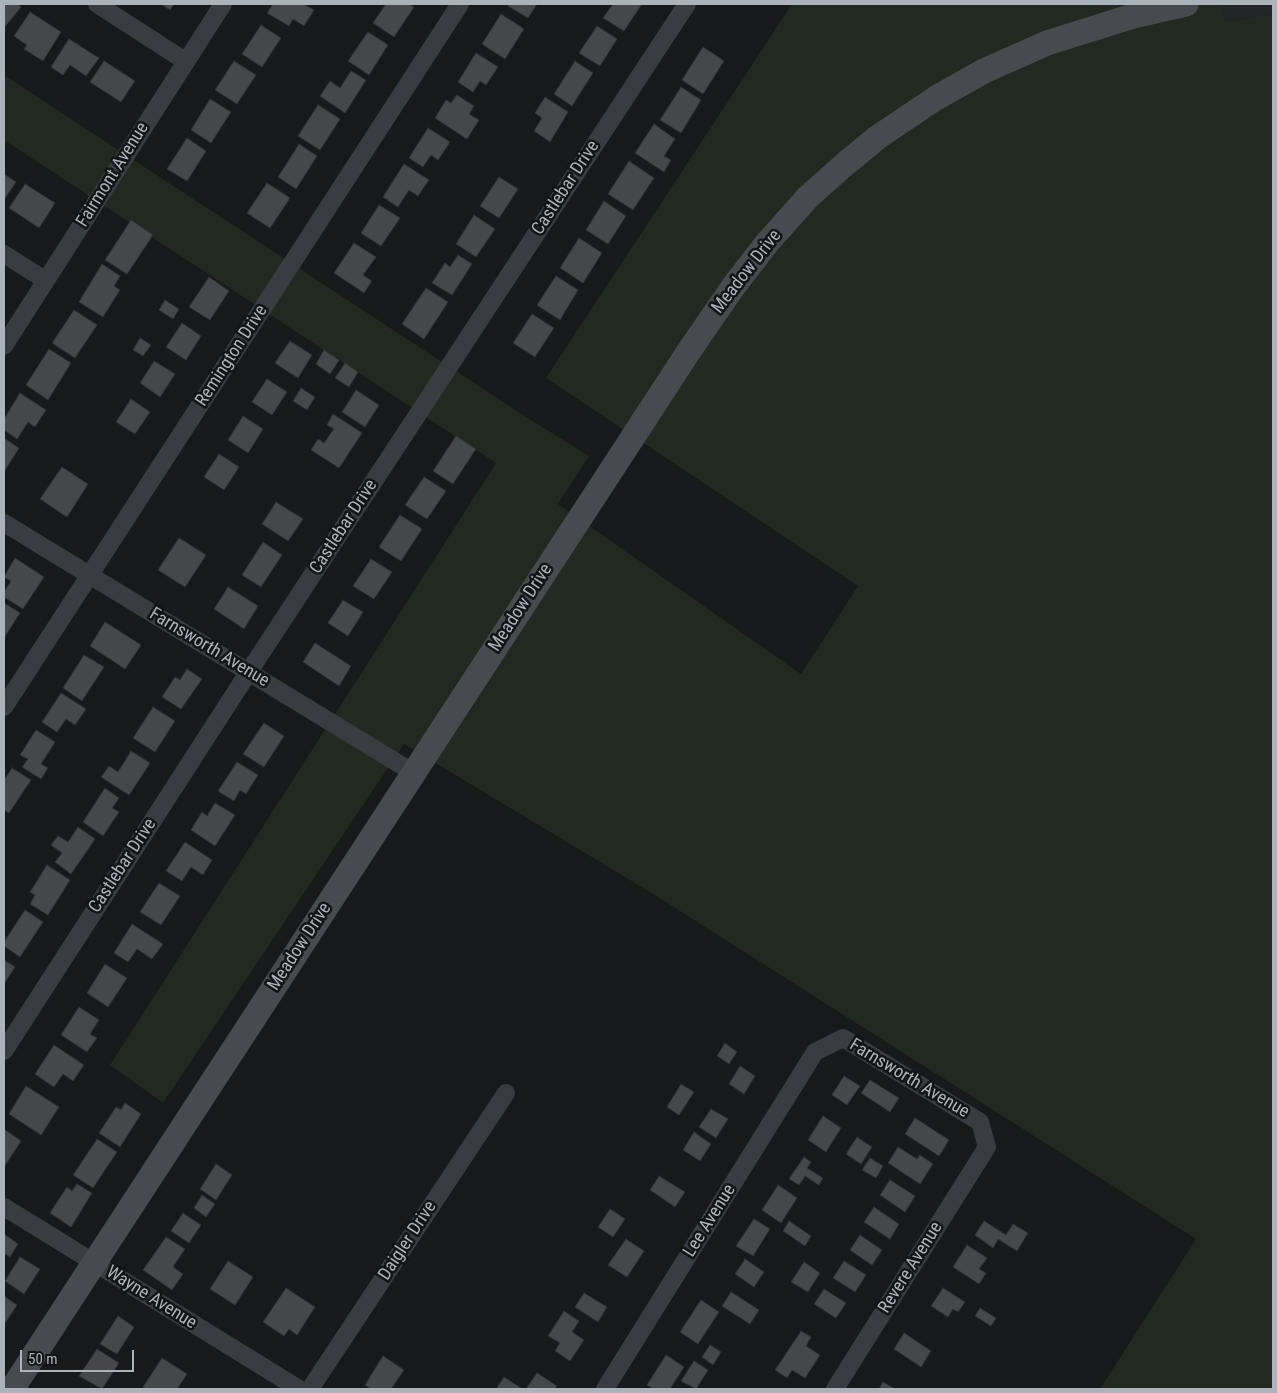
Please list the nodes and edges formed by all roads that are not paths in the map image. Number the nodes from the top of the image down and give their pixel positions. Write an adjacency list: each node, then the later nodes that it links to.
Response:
1 (97, 4): 6 (street)
2 (222, 4): 6 (street, Fairmont Avenue)
3 (460, 4): 11 (street, Remington Drive)
4 (687, 4): 12 (street, Castlebar Drive)
5 (1186, 4): 14 (street, Meadow Drive)
6 (185, 61): 8 (street, Fairmont Avenue)
7 (4, 254): 8 (street)
8 (45, 280): 9 (street, Fairmont Avenue)
9 (4, 346)
10 (4, 523): 11 (street, Farnsworth Avenue)
11 (90, 576): 12 (street, Farnsworth Avenue); 13 (street, Remington Drive)
12 (248, 673): 14 (street, Farnsworth Avenue); 15 (street, Castlebar Drive)
13 (4, 707)
14 (414, 773): 20 (street, Meadow Drive)
15 (4, 1051)
16 (815, 1052): 18 (street, Farnsworth Avenue); 24 (street, Lee Avenue)
17 (506, 1093): 23 (street, Daigler Drive)
18 (987, 1147): 25 (street, Revere Avenue)
19 (4, 1207): 20 (street, Wayne Avenue)
20 (94, 1264): 21 (street, Meadow Drive); 22 (street, Wayne Avenue)
21 (12, 1389)
22 (298, 1389)
23 (310, 1389)
24 (605, 1389)
25 (835, 1389)

